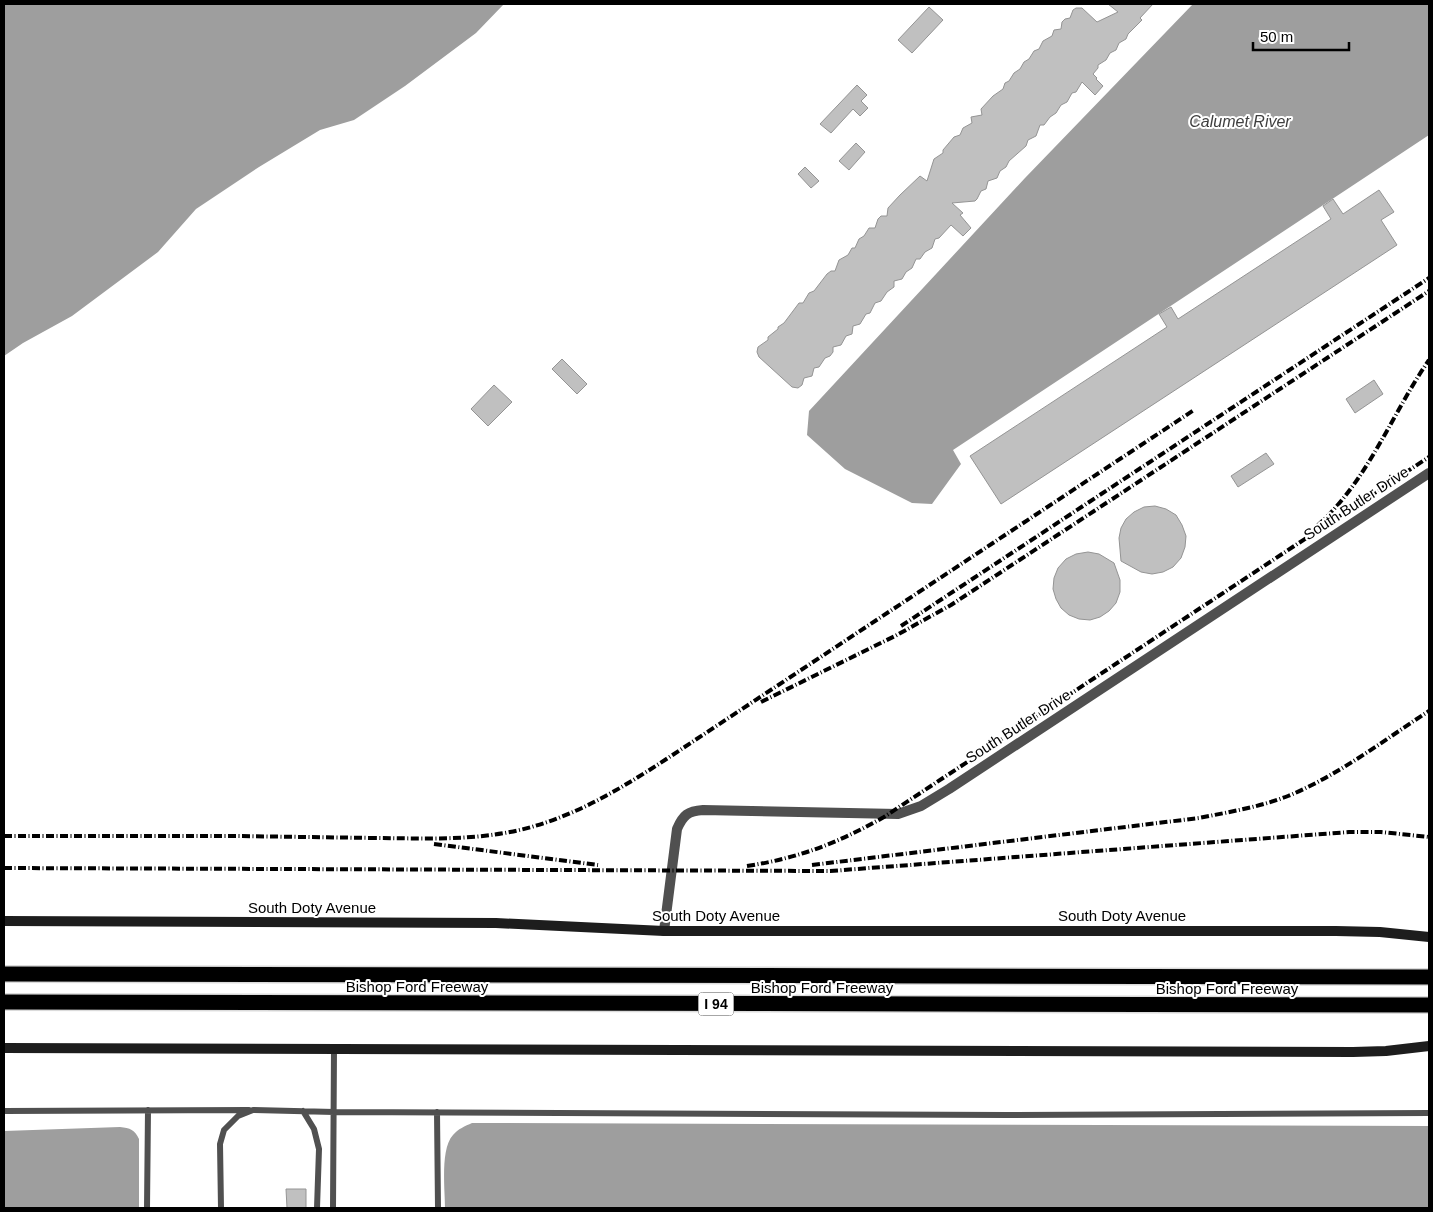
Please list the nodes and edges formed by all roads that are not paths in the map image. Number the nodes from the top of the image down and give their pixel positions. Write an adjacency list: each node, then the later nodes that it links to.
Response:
1 (1429, 473): 3 (street, South Butler Drive)
2 (4, 921): 3 (street, South Doty Avenue)
3 (664, 931): 4 (street, South Doty Avenue)
4 (1429, 937)
5 (4, 974): 6 (highway, Bishop Ford Freeway / I 94)
6 (1429, 977)
7 (4, 1002): 8 (highway, Bishop Ford Freeway / I 94)
8 (1429, 1006)
9 (1429, 1046): 11 (street)
10 (4, 1048): 11 (street)
11 (334, 1049): 16 (lane)
12 (148, 1110): 13 (lane); 15 (lane); 19 (lane)
13 (253, 1110): 14 (lane); 20 (lane)
14 (303, 1111): 16 (lane); 21 (lane)
15 (4, 1112)
16 (334, 1112): 17 (lane); 22 (lane)
17 (437, 1112): 18 (lane); 23 (lane)
18 (1429, 1113)
19 (147, 1208)
20 (221, 1208)
21 (317, 1208)
22 (333, 1208)
23 (438, 1208)

